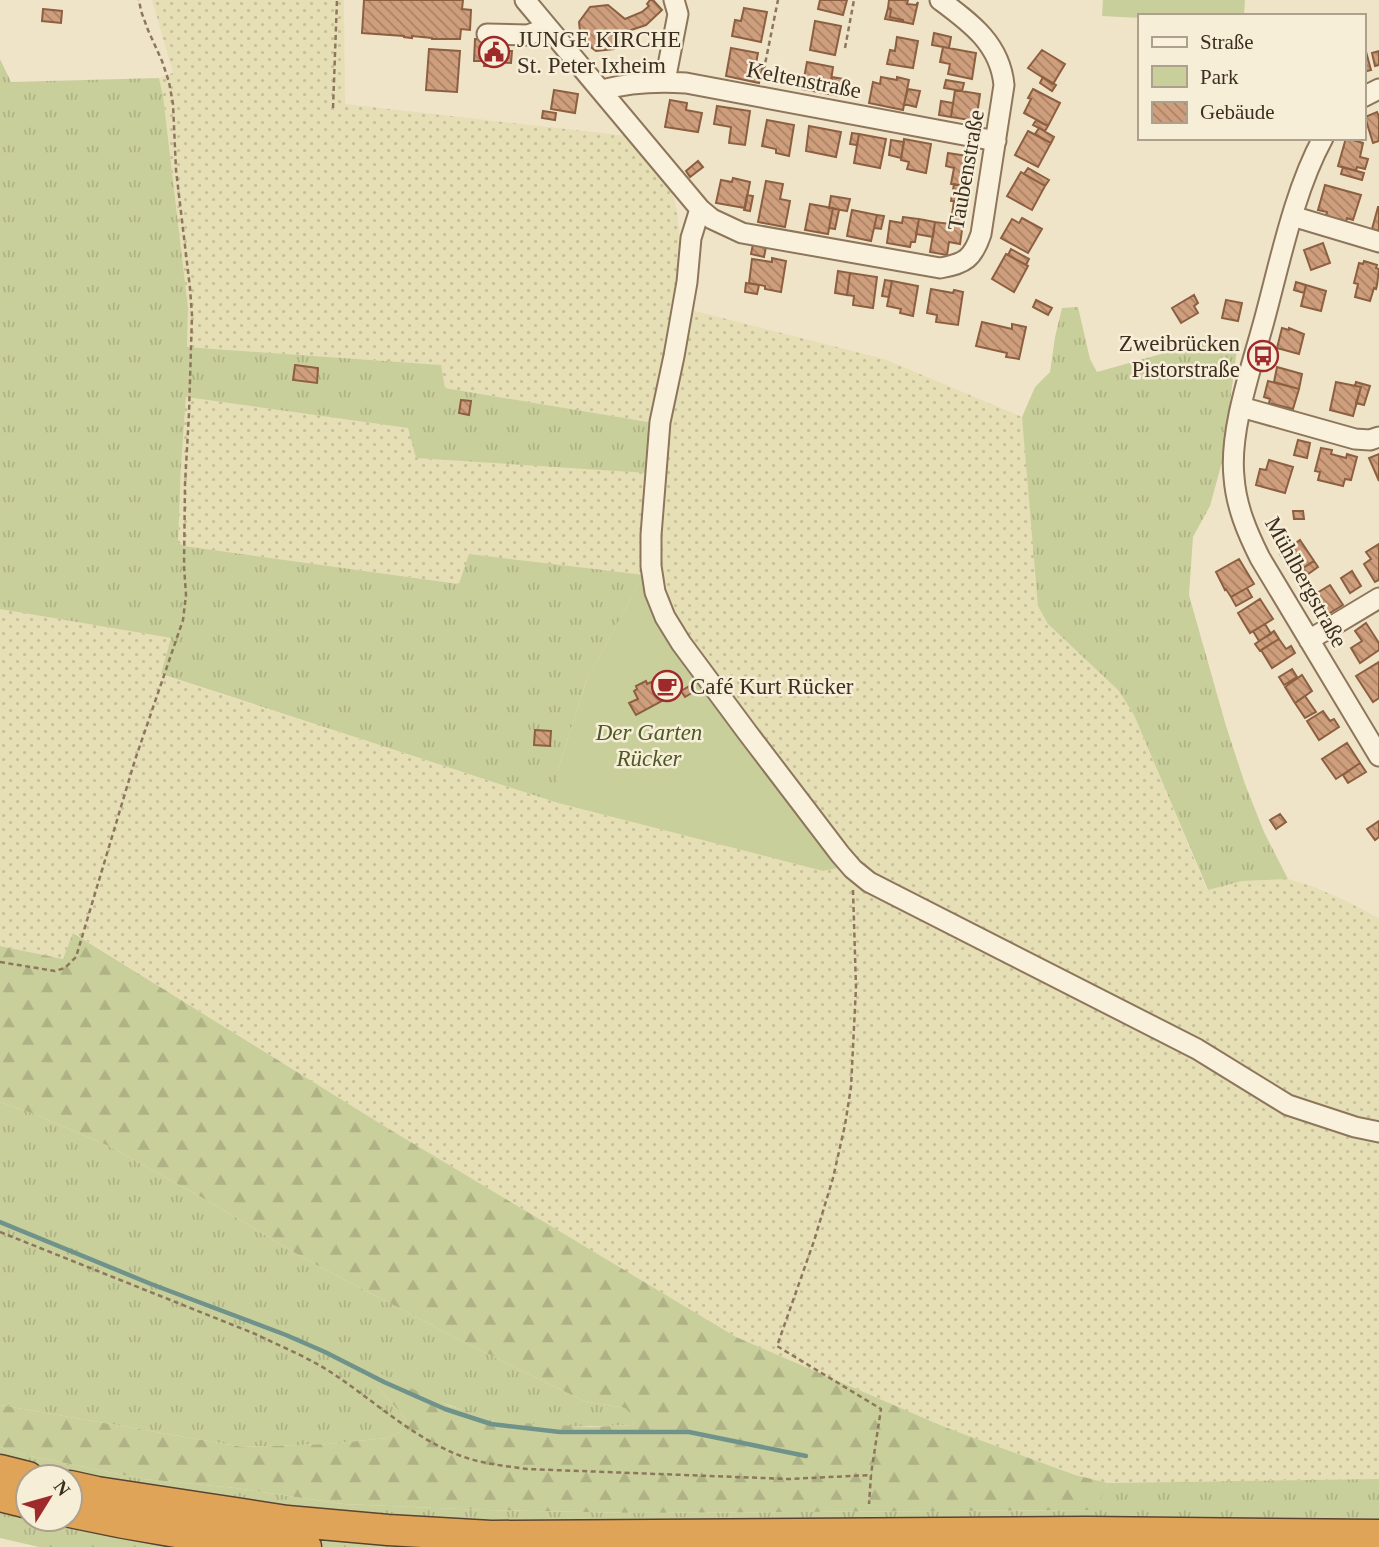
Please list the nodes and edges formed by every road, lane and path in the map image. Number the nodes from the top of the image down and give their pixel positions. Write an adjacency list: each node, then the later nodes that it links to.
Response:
1 (139, 0): 26 (path)
2 (337, 0): 14 (path)
3 (525, 0): 8 (street)
4 (674, 0): 11 (street)
5 (778, 0): 13 (path)
6 (854, 0): 10 (path)
7 (940, 0): 16 (street, Taubenstraße)
8 (547, 28): 9 (street); 12 (street)
9 (487, 34)
10 (845, 48)
11 (665, 81): 12 (street, Keltenstraße); 13 (street, Keltenstraße)
12 (602, 90): 17 (street)
13 (758, 96): 16 (street, Keltenstraße)
14 (333, 108)
15 (1322, 140): 18 (street, Mühlbergstraße)
16 (996, 141): 17 (street, Taubenstraße)
17 (700, 209): 25 (street)
18 (1292, 216): 19 (street); 20 (street, Mühlbergstraße)
19 (1379, 242)
20 (1241, 407): 21 (street); 23 (street, Mühlbergstraße)
21 (1379, 437)
22 (1379, 598): 23 (street)
23 (1309, 640): 24 (street, Mühlbergstraße)
24 (1379, 756)
25 (853, 869): 27 (street); 29 (path)
26 (0, 962)
27 (1379, 1132)
28 (0, 1232): 29 (path)
29 (871, 1475): 31 (path)
30 (84, 1489): 33 (highway)
31 (869, 1504)
32 (84, 1516): 34 (highway)
33 (1379, 1535)
34 (306, 1547)

